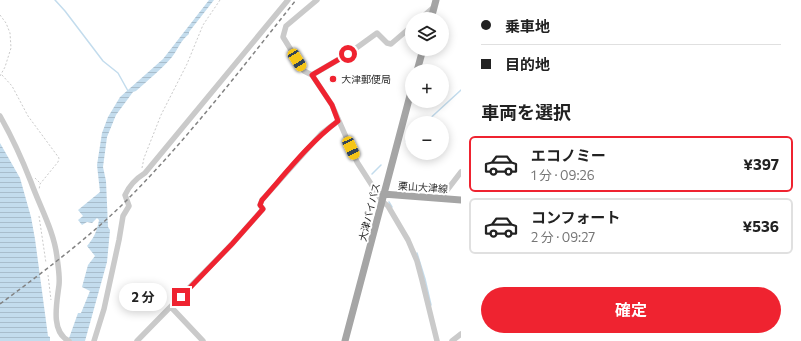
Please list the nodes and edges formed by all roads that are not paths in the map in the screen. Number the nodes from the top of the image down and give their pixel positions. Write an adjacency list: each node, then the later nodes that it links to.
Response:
1 (288, 0): 17 (street)
2 (317, 0): 6 (street)
3 (436, 3): 4 (street)
4 (427, 12)
5 (405, 32): 6 (street)
6 (312, 75): 9 (street)
7 (407, 108): 11 (main road, 大津バイパス)
8 (0, 116): 16 (street)
9 (338, 121): 11 (street); 14 (street)
10 (461, 172): 12 (street)
11 (382, 198): 12 (main road, 栗山大津線); 20 (main road, 大津バイパス); 21 (street)
12 (441, 198): 13 (main road, 栗山大津線)
13 (461, 200)
14 (171, 308): 18 (street); 19 (street)
15 (461, 334): 22 (street)
16 (68, 341)
17 (94, 341)
18 (137, 341)
19 (203, 341)
20 (345, 341)
21 (437, 341)
22 (452, 341)

